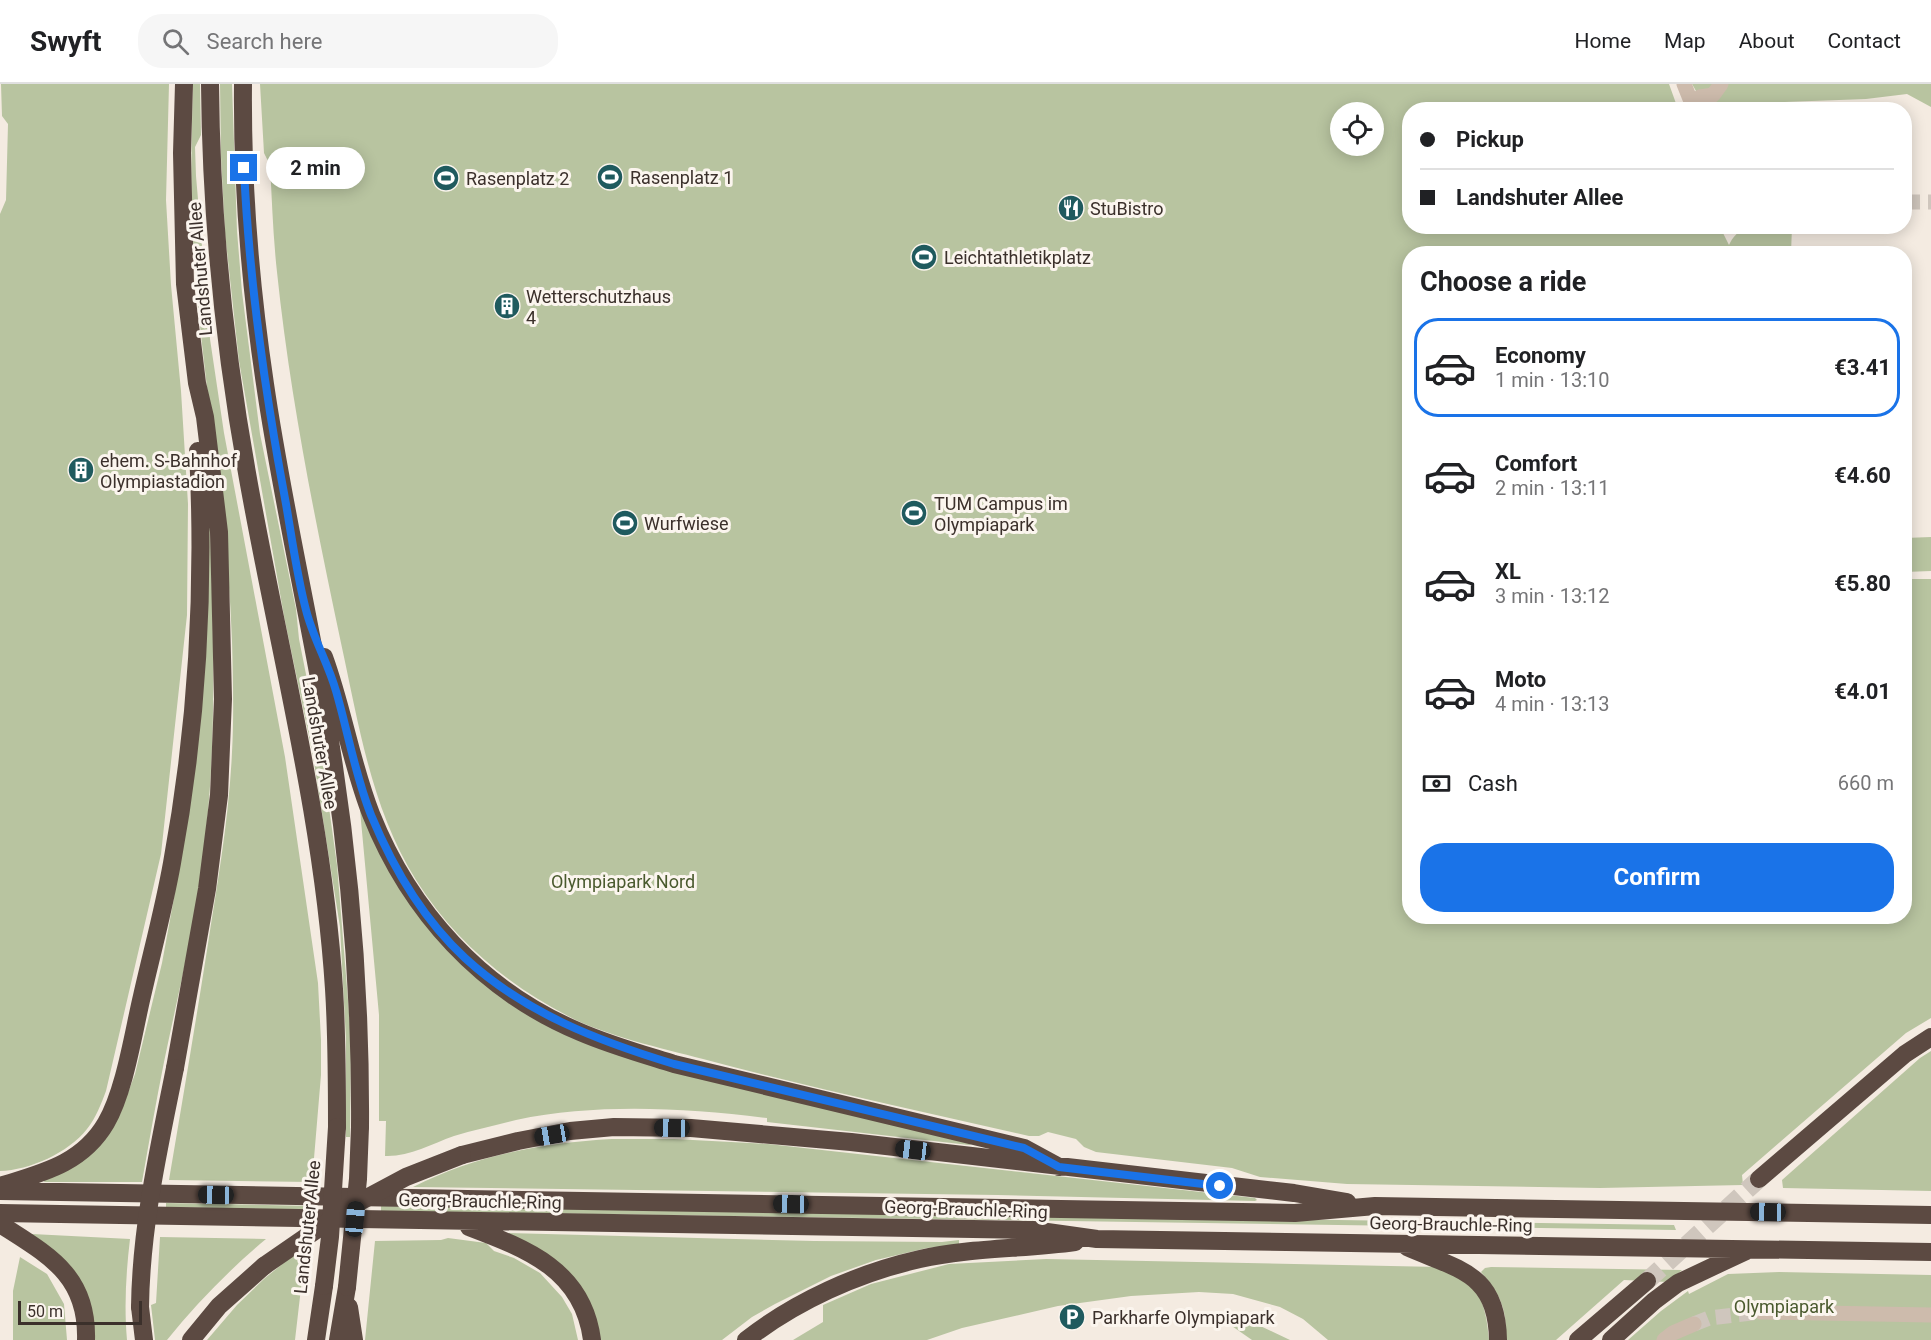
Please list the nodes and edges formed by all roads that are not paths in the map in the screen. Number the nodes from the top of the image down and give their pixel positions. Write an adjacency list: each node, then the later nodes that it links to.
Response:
1 (184, 84): 8 (highway)
2 (210, 84): 32 (highway, Landshuter Allee, bridge)
3 (243, 84): 9 (highway, Landshuter Allee)
4 (1684, 84): 6 (street)
5 (1721, 84): 7 (street)
6 (1691, 102)
7 (1696, 102)
8 (197, 383): 13 (highway); 30 (highway, bridge)
9 (306, 612): 11 (highway); 25 (highway, Landshuter Allee, bridge)
10 (1931, 1037): 12 (highway)
11 (1059, 1167): 15 (highway); 31 (highway, bridge)
12 (1759, 1179)
13 (0, 1186)
14 (0, 1191): 15 (highway, Georg-Brauchle-Ring)
15 (1376, 1206): 17 (highway, Georg-Brauchle-Ring)
16 (0, 1213): 18 (highway, Georg-Brauchle-Ring)
17 (1931, 1215)
18 (456, 1222): 20 (highway, Georg-Brauchle-Ring); 35 (highway)
19 (0, 1224): 29 (highway)
20 (1097, 1239): 21 (highway, Georg-Brauchle-Ring); 36 (highway)
21 (1400, 1244): 22 (highway, Georg-Brauchle-Ring); 37 (highway)
22 (1750, 1249): 23 (highway, Georg-Brauchle-Ring); 39 (highway)
23 (1931, 1252)
24 (1647, 1281): 38 (highway)
25 (347, 1287): 33 (highway, Landshuter Allee); 34 (highway)
26 (1761, 1312): 27 (street)
27 (1931, 1315)
28 (1694, 1324): 40 (street)
29 (86, 1340)
30 (144, 1340)
31 (191, 1340)
32 (316, 1340)
33 (338, 1340)
34 (354, 1340)
35 (592, 1340)
36 (746, 1340)
37 (1498, 1340)
38 (1578, 1340)
39 (1611, 1340)
40 (1664, 1340)

